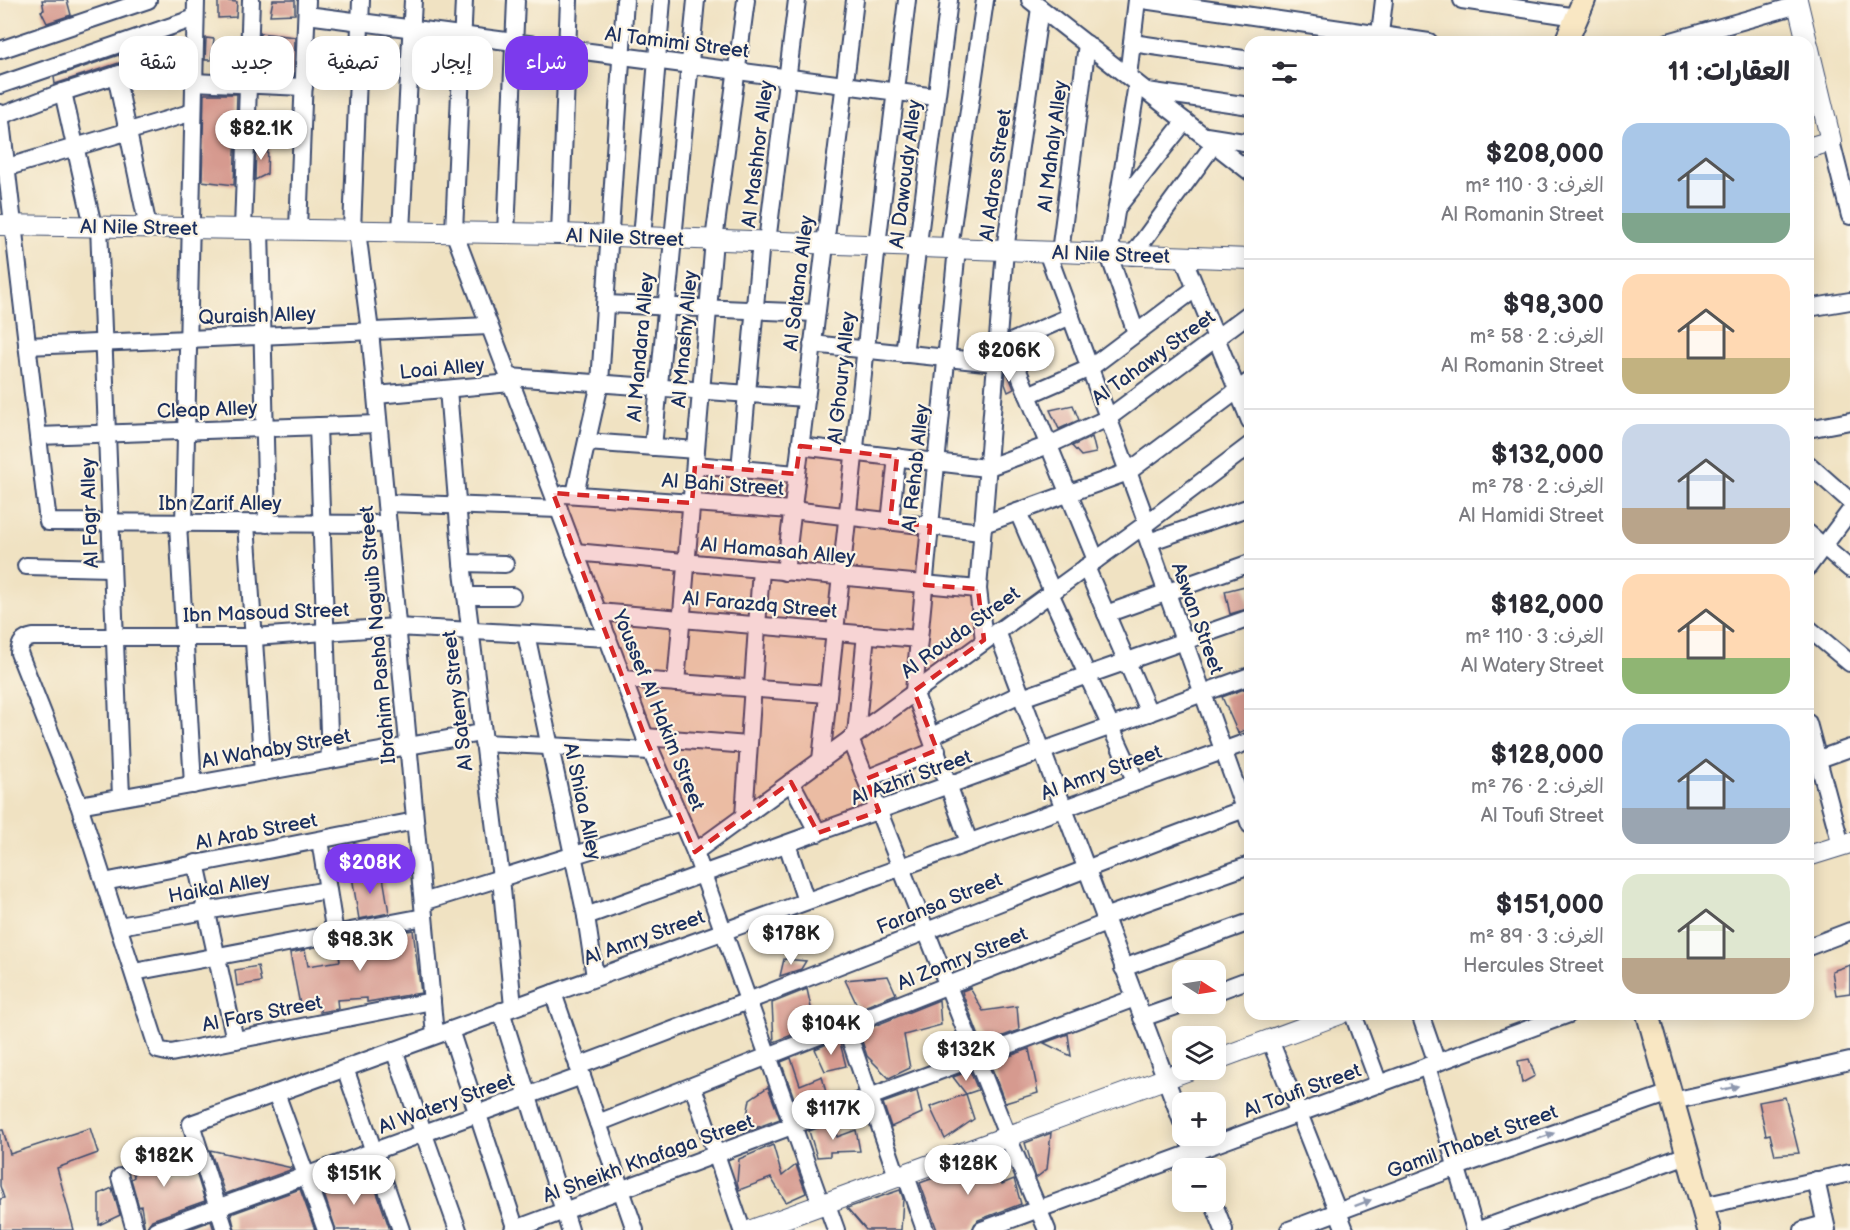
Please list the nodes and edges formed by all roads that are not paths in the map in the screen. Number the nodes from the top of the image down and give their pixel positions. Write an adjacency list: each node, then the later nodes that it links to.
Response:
1 (148, 0): 42 (street)
2 (196, 0): 26 (street)
3 (251, 0): 31 (street)
4 (361, 0): 27 (street, Ibrahim Pasha Naguib Street)
5 (413, 0): 28 (street)
6 (464, 0): 29 (street)
7 (516, 0): 32 (street)
8 (569, 0): 33 (street)
9 (625, 0): 44 (street)
10 (662, 0): 46 (street)
11 (696, 0): 47 (street, Al Mandara Alley)
12 (746, 0): 48 (street, Al Mnashy Alley)
13 (797, 0): 52 (street, Al Mashhor Alley)
14 (855, 0): 55 (street, Al Saltana Alley)
15 (908, 0): 63 (street, Al Ghoury Alley)
16 (949, 0): 64 (street, Al Dawoudy Alley)
17 (985, 0): 98 (street, Al Rehab Alley)
18 (1137, 0): 41 (street)
19 (1143, 0): 34 (street)
20 (1384, 0): 35 (street)
21 (1462, 0): 24 (street)
22 (1797, 2): 37 (street); 38 (street)
23 (1035, 4): 40 (street); 99 (street, Al Adros Street)
24 (1583, 4): 36 (main road)
25 (307, 7): 27 (street, Al Tamimi Street); 57 (street)
26 (195, 18): 30 (street); 54 (street)
27 (360, 21): 28 (street, Al Tamimi Street); 85 (street, Ibrahim Pasha Naguib Street)
28 (411, 27): 29 (street, Al Tamimi Street); 86 (street)
29 (462, 33): 39 (street, Al Tamimi Street); 87 (street)
30 (194, 36)
31 (250, 36)
32 (514, 36)
33 (567, 36)
34 (1367, 36)
35 (1379, 36)
36 (1569, 36)
37 (1687, 36)
38 (1804, 36)
39 (505, 41)
40 (1086, 44): 53 (street); 100 (street, Al Mahaly Alley)
41 (1132, 44): 45 (street); 53 (street)
42 (0, 50)
43 (588, 52): 44 (street, Al Tamimi Street)
44 (621, 56): 46 (street, Al Tamimi Street); 90 (street)
45 (1244, 59)
46 (657, 61): 47 (street, Al Tamimi Street); 91 (street)
47 (689, 65): 48 (street, Al Tamimi Street); 92 (street, Al Mandara Alley)
48 (737, 71): 52 (street, Al Tamimi Street); 93 (street, Al Mnashy Alley)
49 (119, 74): 50 (street)
50 (116, 75): 62 (street); 69 (street)
51 (1814, 76): 71 (street)
52 (787, 78): 55 (street, Al Tamimi Street); 94 (street, Al Mashhor Alley)
53 (1137, 84): 65 (street); 68 (street); 77 (street)
54 (0, 85)
55 (844, 85): 63 (street, Al Tamimi Street); 95 (street, Al Saltana Alley)
56 (294, 87): 57 (street)
57 (303, 87): 84 (street)
58 (193, 90): 66 (street)
59 (248, 90): 83 (street)
60 (512, 90): 88 (street)
61 (565, 90): 89 (street)
62 (63, 92): 67 (street); 74 (street, Al Fagr Alley)
63 (896, 92): 64 (street, Al Tamimi Street); 96 (street, Al Ghoury Alley)
64 (936, 97): 97 (street, Al Dawoudy Alley)
65 (1244, 105)
66 (192, 112): 69 (street); 82 (street)
67 (0, 115): 76 (street)
68 (1185, 121): 70 (street); 77 (street)
69 (128, 132): 74 (street); 81 (street)
70 (1209, 140): 72 (street); 75 (street); 102 (street)
71 (1831, 141): 73 (street); 78 (street)
72 (1244, 143)
73 (1814, 146)
74 (76, 147): 76 (street); 80 (street, Al Fagr Alley)
75 (1244, 167)
76 (8, 168): 79 (street)
77 (1117, 208): 101 (street)
78 (1850, 216)
79 (7, 225): 80 (street, Al Nile Street); 123 (street)
80 (96, 226): 81 (street, Al Nile Street); 121 (street, Al Fagr Alley)
81 (148, 227): 82 (street, Al Nile Street)
82 (189, 228): 83 (street, Al Nile Street); 120 (street)
83 (252, 229): 84 (street, Al Nile Street); 118 (street)
84 (298, 230): 85 (street, Al Nile Street)
85 (355, 231): 86 (street, Al Nile Street); 116 (street, Ibrahim Pasha Naguib Street)
86 (401, 231): 87 (street, Al Nile Street)
87 (454, 232): 88 (street, Al Nile Street); 115 (street, Youssef Al Hakim Street)
88 (506, 233): 89 (street, Al Nile Street)
89 (560, 234): 90 (street, Al Nile Street)
90 (611, 237): 91 (street, Al Nile Street); 107 (street)
91 (642, 238): 92 (street, Al Nile Street)
92 (671, 239): 93 (street, Al Nile Street); 108 (street, Al Mandara Alley)
93 (714, 240): 94 (street, Al Nile Street); 110 (street, Al Mnashy Alley)
94 (764, 241): 95 (street, Al Nile Street); 111 (street, Al Mashhor Alley)
95 (824, 243): 96 (street, Al Nile Street); 112 (street, Al Saltana Alley)
96 (877, 245): 97 (street, Al Nile Street); 124 (street, Al Ghoury Alley)
97 (918, 247): 98 (street, Al Nile Street); 126 (street, Al Dawoudy Alley)
98 (953, 248): 99 (street, Al Nile Street); 127 (street, Al Rehab Alley)
99 (1005, 250): 100 (street, Al Nile Street); 125 (street, Al Adros Street)
100 (1054, 252): 101 (street, Al Nile Street); 113 (street, Aswan Street)
101 (1109, 255): 102 (street, Al Nile Street); 117 (street)
102 (1132, 256): 103 (street, Al Nile Street)
103 (1183, 257): 104 (street, Al Nile Street); 105 (street)
104 (1244, 259)
105 (1196, 288): 117 (street); 119 (street)
106 (1850, 301): 109 (street)
107 (606, 304): 108 (street); 130 (street)
108 (665, 306): 110 (street); 132 (street, Al Mandara Alley)
109 (1814, 307)
110 (708, 308): 111 (street); 134 (street, Al Mnashy Alley)
111 (755, 311): 112 (street); 135 (street, Al Mashhor Alley)
112 (816, 314): 122 (street, Al Saltana Alley)
113 (1071, 316): 125 (street); 128 (street, Aswan Street)
114 (1244, 317): 119 (street, Al Tahawy Street)
115 (489, 326): 116 (street, Quraish Alley); 129 (street, Youssef Al Hakim Street)
116 (370, 331): 118 (street, Quraish Alley); 136 (street, Ibrahim Pasha Naguib Street)
117 (1136, 333): 128 (street)
118 (263, 336): 120 (street, Quraish Alley); 144 (street)
119 (1216, 337): 131 (street); 139 (street, Al Tahawy Street)
120 (187, 339): 121 (street, Quraish Alley); 145 (street)
121 (104, 343): 123 (street, Quraish Alley); 146 (street, Al Fagr Alley)
122 (812, 344): 124 (street); 138 (street, Al Saltana Alley)
123 (27, 346): 147 (street)
124 (865, 350): 126 (street); 153 (street, Al Ghoury Alley)
125 (1000, 352): 127 (street); 137 (street); 157 (street, Al Adros Street)
126 (904, 354): 127 (street)
127 (947, 358): 156 (street, Al Rehab Alley)
128 (1090, 368): 137 (street); 139 (street, Aswan Street)
129 (510, 380): 130 (street, Loai Alley); 133 (street, Loai Alley); 165 (street, Youssef Al Hakim Street)
130 (600, 383): 132 (street, Loai Alley); 148 (street)
131 (1243, 385): 160 (street, Al Bahi Street)
132 (658, 387): 134 (street, Loai Alley); 151 (street, Al Mandara Alley)
133 (448, 389): 136 (street, Loai Alley); 168 (street, Al Sateny Street)
134 (701, 390): 135 (street, Loai Alley); 154 (street, Al Mnashy Alley)
135 (747, 393): 138 (street, Loai Alley); 158 (street, Al Mashhor Alley)
136 (376, 395): 141 (street, Ibrahim Pasha Naguib Street)
137 (1028, 395): 149 (street)
138 (806, 398): 150 (street, Al Saltana Alley)
139 (1108, 418): 149 (street, Al Tahawy Street); 160 (street, Aswan Street)
140 (1850, 421): 143 (street)
141 (378, 424): 142 (street, Cleap Alley); 166 (street, Ibrahim Pasha Naguib Street)
142 (318, 426): 144 (street, Cleap Alley); 179 (street)
143 (1814, 426)
144 (265, 428): 145 (street, Cleap Alley); 178 (street)
145 (186, 431): 146 (street, Cleap Alley); 176 (street)
146 (107, 434): 147 (street, Cleap Alley); 175 (street, Al Fagr Alley)
147 (38, 436): 175 (street, Ibn Zarif Alley)
148 (587, 442): 151 (street); 163 (street)
149 (1049, 445): 157 (street, Al Tahawy Street); 164 (street)
150 (800, 446): 153 (street, Al Tahawy Street); 161 (street, Al Saltana Alley)
151 (653, 447): 154 (street)
152 (1244, 450): 181 (street, Al Rouda Street)
153 (854, 452): 155 (street, Al Tahawy Street); 173 (street, Al Ghoury Alley)
154 (695, 457): 158 (street); 167 (street, Al Mnashy Alley)
155 (897, 457): 156 (street, Al Tahawy Street); 174 (street)
156 (937, 461): 157 (street, Al Tahawy Street); 182 (street, Al Rehab Alley)
157 (986, 468): 183 (street, Al Adros Street)
158 (740, 469): 161 (street)
159 (1814, 469): 162 (street)
160 (1128, 472): 164 (street, Al Bahi Street); 181 (street, Aswan Street)
161 (796, 474): 170 (street, Al Saltana Alley)
162 (1846, 493)
163 (575, 494): 165 (street, Al Bahi Street); 167 (street, Al Bahi Street)
164 (1069, 494): 172 (street, Al Bahi Street); 191 (street)
165 (556, 501): 168 (street); 187 (street, Youssef Al Hakim Street)
166 (386, 503): 168 (street); 180 (street, Ibrahim Pasha Naguib Street)
167 (692, 503): 170 (street, Al Bahi Street); 189 (street, Al Mnashy Alley)
168 (457, 505): 190 (street, Al Sateny Street)
169 (1244, 509): 185 (street)
170 (792, 510): 173 (street, Al Bahi Street); 198 (street, Al Saltana Alley)
171 (1850, 511): 186 (street)
172 (1018, 512): 183 (street, Al Bahi Street); 202 (street)
173 (847, 517): 174 (street, Al Bahi Street); 199 (street, Al Ghoury Alley)
174 (890, 522): 182 (street, Al Bahi Street)
175 (111, 524): 176 (street, Ibn Zarif Alley); 195 (street, Al Fagr Alley)
176 (181, 524): 177 (street, Ibn Zarif Alley); 220 (street)
177 (246, 524): 178 (street, Ibn Zarif Alley); 221 (street)
178 (267, 524): 179 (street, Ibn Zarif Alley)
179 (321, 524): 180 (street, Ibn Zarif Alley); 213 (street)
180 (388, 524): 211 (street, Ibrahim Pasha Naguib Street)
181 (1145, 525): 185 (street, Aswan Street); 191 (street, Al Rouda Street)
182 (930, 526): 183 (street, Al Bahi Street); 200 (street, Al Rehab Alley)
183 (981, 529): 201 (street, Al Adros Street)
184 (1814, 538): 186 (street)
185 (1149, 542): 203 (street, Aswan Street)
186 (1823, 546): 188 (street); 197 (street)
187 (575, 552): 189 (street, Al Hamasah Alley); 206 (street, Youssef Al Hakim Street)
188 (1814, 559)
189 (687, 562): 196 (street, Al Hamasah Alley); 208 (street, Al Mnashy Alley)
190 (462, 563): 192 (street); 204 (street, Al Sateny Street)
191 (1091, 563): 202 (street, Al Rouda Street); 207 (street)
192 (505, 564)
193 (1244, 565): 203 (street)
194 (26, 566): 195 (street)
195 (112, 568): 219 (street, Al Fagr Alley)
196 (761, 569): 198 (street, Al Hamasah Alley); 210 (street)
197 (1850, 569)
198 (785, 572): 199 (street, Al Hamasah Alley)
199 (840, 577): 200 (street, Al Hamasah Alley); 214 (street, Al Ghoury Alley)
200 (925, 585): 201 (street, Al Hamasah Alley); 223 (street, Al Rehab Alley)
201 (978, 589): 218 (street, Al Adros Street)
202 (1051, 592): 218 (street, Al Rouda Street); 227 (street)
203 (1167, 592): 207 (street); 224 (street, Aswan Street)
204 (466, 596): 205 (street); 212 (street, Al Sateny Street)
205 (512, 596)
206 (598, 612): 208 (street, Al Farazdq Street); 222 (street, Youssef Al Hakim Street)
207 (1106, 614): 225 (street)
208 (682, 619): 210 (street, Al Farazdq Street); 230 (street, Al Mnashy Alley)
209 (1244, 620): 224 (street)
210 (757, 625): 214 (street, Al Farazdq Street); 231 (street)
211 (396, 627): 212 (street, Ibn Masoud Street); 213 (street, Ibn Masoud Street); 243 (street, Ibrahim Pasha Naguib Street)
212 (470, 631): 216 (street, Ibn Masoud Street); 239 (street, Al Sateny Street)
213 (325, 632): 221 (street, Ibn Masoud Street); 249 (street)
214 (834, 632): 217 (street, Al Farazdq Street); 233 (street, Al Ghoury Alley)
215 (1814, 633): 226 (street)
216 (526, 634): 222 (street, Ibn Masoud Street); 244 (street, Al Shiaa Alley)
217 (866, 634): 223 (street, Al Farazdq Street); 238 (street)
218 (990, 636): 232 (street, Al Rouda Street); 235 (street, Al Adros Street)
219 (115, 637): 220 (street, Ibn Masoud Street); 259 (street, Al Fagr Alley); 261 (street, Ibn Masoud Street)
220 (184, 637): 221 (street, Ibn Masoud Street); 257 (street)
221 (254, 637): 253 (street)
222 (608, 638): 229 (street, Youssef Al Hakim Street)
223 (919, 639): 232 (street, Al Rehab Alley)
224 (1184, 641): 225 (street); 234 (street, Aswan Street)
225 (1127, 661): 227 (street); 236 (street)
226 (1850, 663)
227 (1087, 675): 235 (street); 237 (street)
228 (1244, 678): 234 (street, Al Azhri Street)
229 (623, 679): 230 (street); 242 (street, Youssef Al Hakim Street)
230 (676, 683): 231 (street)
231 (753, 689): 233 (street); 245 (street)
232 (914, 691): 238 (street, Al Rouda Street); 240 (street)
233 (828, 694): 250 (street, Al Ghoury Alley)
234 (1203, 694): 236 (street, Al Azhri Street); 247 (street, Aswan Street)
235 (1021, 696): 240 (street); 248 (street, Al Adros Street)
236 (1149, 713): 237 (street, Al Azhri Street)
237 (1111, 727): 248 (street, Al Azhri Street); 256 (street)
238 (853, 736): 250 (street, Al Rouda Street); 254 (street)
239 (482, 738): 243 (street, Al Wahaby Street); 244 (street, Al Wahaby Street); 281 (street, Al Sateny Street)
240 (934, 743): 254 (street); 258 (street)
241 (1244, 743): 247 (street, Al Amry Street)
242 (648, 744): 244 (street, Al Wahaby Street); 245 (street, Al Wahaby Street); 267 (street, Youssef Al Hakim Street)
243 (408, 746): 249 (street, Al Wahaby Street); 266 (street, Ibrahim Pasha Naguib Street)
244 (550, 746): 275 (street, Al Shiaa Alley)
245 (748, 746): 265 (street)
246 (1850, 748): 251 (street)
247 (1223, 751): 256 (street, Al Amry Street); 260 (street, Aswan Street)
248 (1042, 752): 258 (street, Al Azhri Street); 262 (street, Al Adros Street)
249 (330, 760): 253 (street, Al Wahaby Street)
250 (820, 760): 255 (street, Al Rouda Street)
251 (1814, 762)
252 (1814, 764): 272 (street)
253 (263, 772): 257 (street, Al Wahaby Street)
254 (866, 779): 263 (street)
255 (791, 782): 265 (street, Al Rouda Street); 268 (street)
256 (1136, 782): 262 (street, Al Amry Street)
257 (193, 784): 259 (street, Al Wahaby Street)
258 (950, 785): 263 (street, Al Azhri Street); 270 (street)
259 (121, 797): 261 (street, Al Wahaby Street)
260 (1244, 804)
261 (79, 805): 282 (street)
262 (1063, 808): 270 (street, Al Amry Street); 278 (street, Al Adros Street)
263 (879, 811): 268 (street, Al Azhri Street); 277 (street)
264 (1244, 815): 278 (street, Faransa Street)
265 (744, 816): 273 (street, Al Rouda Street)
266 (415, 821): 269 (street, Al Arab Street); 285 (street, Ibrahim Pasha Naguib Street)
267 (681, 822): 273 (street, Youssef Al Hakim Street); 275 (street)
268 (818, 833): 271 (street, Al Azhri Street)
269 (320, 840): 276 (street, Al Arab Street); 283 (street)
270 (969, 842): 277 (street, Al Amry Street)
271 (787, 844): 280 (street, Al Azhri Street); 284 (street)
272 (1846, 844): 274 (street)
273 (695, 852): 280 (street, Youssef Al Hakim Street)
274 (1814, 854)
275 (573, 856): 281 (street); 287 (street, Al Shiaa Alley)
276 (196, 864): 282 (street, Al Arab Street); 286 (street)
277 (901, 867): 284 (street, Al Amry Street); 292 (street)
278 (1085, 867): 288 (street, Al Adros Street); 292 (street, Faransa Street)
279 (1244, 867): 288 (street, Al Zomry Street)
280 (703, 874): 287 (street, Al Azhri Street); 291 (street, Youssef Al Hakim Street)
281 (501, 878): 285 (street); 308 (street, Al Sateny Street)
282 (104, 882): 290 (street)
283 (328, 890): 286 (street, Haikal Alley); 294 (street)
284 (806, 901): 291 (street, Al Amry Street)
285 (424, 910): 294 (street); 305 (street, Ibrahim Pasha Naguib Street)
286 (207, 911): 290 (street, Haikal Alley); 296 (street)
287 (586, 916): 299 (street, Al Shiaa Alley)
288 (1105, 920): 297 (street, Al Adros Street); 301 (street, Al Zomry Street)
289 (1244, 924): 297 (street)
290 (118, 926): 298 (street)
291 (723, 931): 299 (street, Al Amry Street); 306 (street, Youssef Al Hakim Street)
292 (926, 931): 301 (street); 306 (street, Faransa Street)
293 (1850, 931): 295 (street)
294 (334, 934): 296 (street)
295 (1814, 945)
296 (217, 956): 298 (street); 317 (street)
297 (1123, 968): 304 (street, Al Adros Street)
298 (134, 972): 317 (street, Al Fars Street)
299 (595, 977): 303 (street, Al Amry Street)
300 (1244, 981): 302 (street)
301 (948, 986): 315 (street, Al Zomry Street); 322 (street)
302 (1226, 988)
303 (553, 993): 308 (street, Al Amry Street); 326 (street)
304 (1135, 998): 309 (street, Al Adros Street); 322 (street, Al Sheikh Khafaga Street)
305 (432, 1000): 316 (street, Ibrahim Pasha Naguib Street); 317 (street, Al Fars Street)
306 (749, 1002): 321 (street, Youssef Al Hakim Street); 326 (street, Faransa Street)
307 (1172, 1008): 309 (street)
308 (507, 1009): 316 (street, Al Amry Street); 332 (street, Al Sateny Street)
309 (1142, 1018): 328 (street, Al Adros Street)
310 (1314, 1020): 318 (street)
311 (1355, 1020): 329 (street)
312 (1421, 1020): 324 (street)
313 (1553, 1020): 324 (street, Al Toufi Street)
314 (1650, 1020): 334 (main road)
315 (846, 1027): 321 (street, Al Zomry Street); 335 (street)
316 (443, 1033): 319 (street, Al Amry Street); 337 (street, Ibrahim Pasha Naguib Street)
317 (235, 1040)
318 (1270, 1040): 320 (street); 336 (street)
319 (394, 1050): 325 (street, Al Amry Street); 340 (street)
320 (1226, 1056)
321 (769, 1058): 330 (street, Al Zomry Street); 339 (street, Youssef Al Hakim Street)
322 (976, 1058): 335 (street, Al Sheikh Khafaga Street); 341 (street)
323 (1850, 1061): 334 (street, Gamil Thabet Street, one-way to 323)
324 (1432, 1064): 329 (street, Al Toufi Street); 348 (street)
325 (345, 1068): 331 (street, Al Amry Street); 343 (street)
326 (580, 1071): 332 (street, Al Watery Street); 338 (street)
327 (1172, 1076): 328 (street)
328 (1165, 1078): 333 (street, Al Adros Street); 341 (street)
329 (1379, 1084): 336 (street, Al Toufi Street)
330 (693, 1087): 338 (street, Al Zomry Street); 345 (street)
331 (276, 1094): 351 (street); 357 (street, Al Amry Street)
332 (528, 1095): 337 (street, Al Watery Street); 359 (street, Al Sateny Street)
333 (1172, 1096)
334 (1671, 1097): 346 (main road); 348 (street, Gamil Thabet Street, one-way to 334)
335 (870, 1098): 339 (street, Al Sheikh Khafaga Street); 350 (street)
336 (1299, 1113): 344 (street, Al Toufi Street); 361 (street)
337 (477, 1114): 340 (street, Al Watery Street); 369 (street, Ibrahim Pasha Naguib Street)
338 (598, 1123): 354 (street)
339 (793, 1126): 345 (street, Al Sheikh Khafaga Street); 355 (street, Youssef Al Hakim Street)
340 (423, 1133): 343 (street, Al Watery Street); 368 (street)
341 (1007, 1136): 350 (street); 358 (street)
342 (1191, 1146): 344 (street)
343 (374, 1151): 351 (street, Al Watery Street); 367 (street)
344 (1194, 1152): 347 (street); 358 (street, Al Toufi Street)
345 (716, 1155): 354 (street, Al Sheikh Khafaga Street); 372 (street)
346 (1687, 1155): 356 (main road); 381 (street)
347 (1196, 1158)
348 (1456, 1167): 361 (street, Gamil Thabet Street, one-way to 348); 381 (street)
349 (1850, 1173): 353 (street)
350 (901, 1174): 355 (street); 375 (street)
351 (306, 1176): 357 (street, Al Watery Street); 366 (street)
352 (120, 1177): 363 (street)
353 (1816, 1180): 356 (street); 362 (street)
354 (621, 1190): 359 (street, Al Sheikh Khafaga Street); 371 (street)
355 (824, 1203): 373 (street); 374 (street, Youssef Al Hakim Street)
356 (1703, 1206): 382 (main road)
357 (217, 1208): 364 (street, Al Watery Street); 365 (street)
358 (1040, 1209): 376 (street, Al Toufi Street); 377 (street)
359 (564, 1211): 369 (street, Al Sheikh Khafaga Street); 370 (street, Al Sateny Street)
360 (1217, 1212): 378 (street)
361 (1338, 1212): 379 (street, Gamil Thabet Street); 380 (street)
362 (1826, 1227): 383 (street)
363 (135, 1230)
364 (156, 1230)
365 (225, 1230)
366 (326, 1230)
367 (401, 1230)
368 (458, 1230)
369 (515, 1230)
370 (570, 1230)
371 (635, 1230)
372 (742, 1230)
373 (752, 1230)
374 (837, 1230)
375 (925, 1230)
376 (982, 1230)
377 (1047, 1230)
378 (1224, 1230)
379 (1289, 1230)
380 (1345, 1230)
381 (1477, 1230)
382 (1709, 1230)
383 (1803, 1230)

